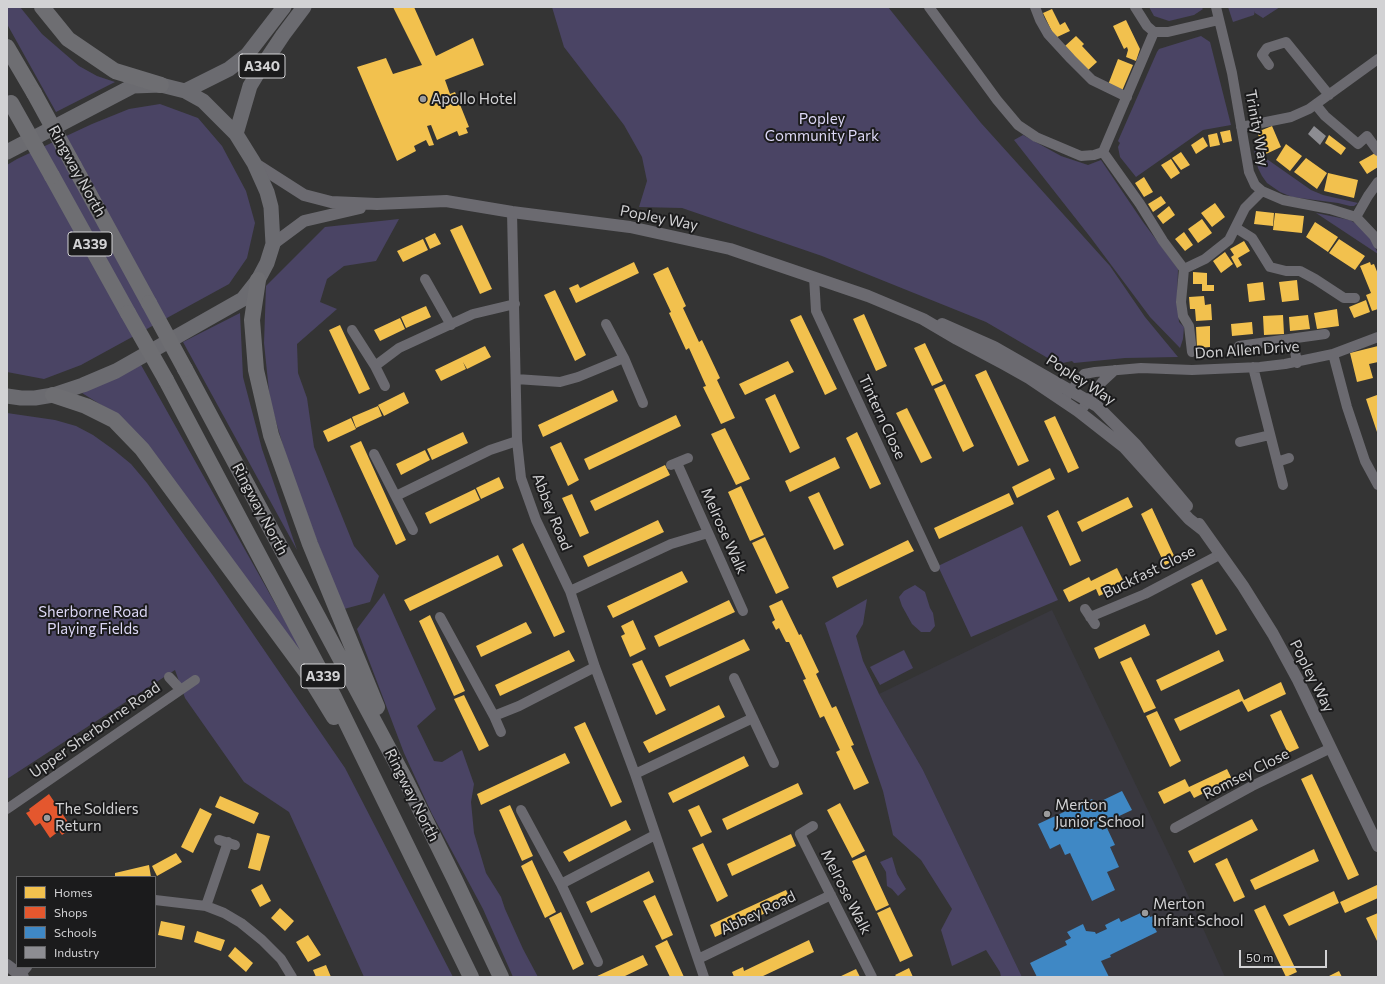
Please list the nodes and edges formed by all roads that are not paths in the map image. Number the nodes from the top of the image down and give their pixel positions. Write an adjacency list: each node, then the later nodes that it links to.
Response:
1 (42, 7): 13 (highway)
2 (284, 7): 14 (main road, A340)
3 (304, 7): 20 (main road, A340)
4 (930, 7): 23 (street)
5 (1035, 7): 16 (street)
6 (1135, 7): 9 (street)
7 (1216, 7): 8 (street, Trinity Way)
8 (1219, 20): 9 (street); 19 (street, Trinity Way)
9 (1154, 32): 16 (street)
10 (7, 47): 94 (highway, Ringway North / A339, bridge)
11 (1378, 59): 15 (street)
12 (1269, 65): 15 (street)
13 (161, 85): 14 (main road); 22 (main road)
14 (185, 90): 20 (main road)
15 (1329, 95): 18 (street)
16 (1127, 97): 23 (street)
17 (9, 99): 93 (highway, Ringway North / A339, bridge)
18 (1316, 105): 19 (street); 21 (street)
19 (1241, 128): 26 (street, Trinity Way)
20 (236, 134): 24 (main road)
21 (1378, 151)
22 (7, 152)
23 (1103, 152): 33 (street)
24 (254, 163): 27 (street, Popley Way); 31 (main road)
25 (1378, 182): 29 (street)
26 (1262, 191): 29 (street); 30 (street)
27 (377, 204): 28 (street, Popley Way); 31 (street, Popley Way)
28 (512, 212): 34 (street, Popley Way); 38 (street, Abbey Road)
29 (1356, 217): 32 (street)
30 (1236, 228): 33 (street); 37 (street)
31 (273, 244): 36 (main road)
32 (1378, 244)
33 (1184, 269): 47 (street)
34 (814, 277): 39 (street, Popley Way); 77 (street, Tintern Close)
35 (425, 279): 41 (street)
36 (258, 280): 57 (main road); 94 (highway)
37 (1355, 298)
38 (515, 304): 41 (street); 54 (street, Abbey Road)
39 (923, 319): 56 (street, Popley Way); 60 (street, Popley Way)
40 (606, 324): 49 (street)
41 (451, 325): 51 (street)
42 (352, 330): 51 (street)
43 (1325, 334): 45 (street)
44 (1378, 337): 48 (street, Don Allen Drive)
45 (1293, 340): 46 (street); 50 (street)
46 (1239, 346)
47 (1192, 352)
48 (1333, 354): 50 (street, Don Allen Drive); 71 (street)
49 (624, 358): 54 (street); 61 (street)
50 (1296, 363): 52 (street, Don Allen Drive)
51 (375, 366): 55 (street)
52 (1253, 367): 53 (street, Don Allen Drive); 63 (street)
53 (1115, 370): 56 (street, Don Allen Drive); 59 (street)
54 (516, 379): 64 (street, Abbey Road)
55 (385, 386)
56 (1071, 391): 59 (street, Popley Way); 60 (street, Don Allen Drive)
57 (53, 395): 58 (main road); 93 (highway)
58 (12, 399)
59 (1088, 400): 62 (street); 74 (street, Popley Way)
60 (1063, 402): 62 (street, Popley Way)
61 (643, 403)
62 (1080, 412): 74 (street, Popley Way)
63 (1270, 435): 65 (street); 69 (street)
64 (517, 441): 72 (street); 78 (street, Abbey Road)
65 (1240, 442)
66 (374, 454): 72 (street)
67 (688, 458): 75 (street, Melrose Walk)
68 (1289, 458): 69 (street)
69 (1278, 462): 70 (street)
70 (1284, 485)
71 (1378, 485)
72 (396, 496): 73 (street)
73 (413, 530)
74 (1203, 530): 76 (street, Popley Way)
75 (708, 533): 78 (street); 79 (street, Melrose Walk)
76 (1221, 554): 81 (street, Buckfast Close); 90 (street, Popley Way)
77 (936, 567)
78 (570, 591): 82 (street, Abbey Road)
79 (743, 611)
80 (440, 617): 87 (street)
81 (1090, 617)
82 (595, 667): 87 (street); 92 (street, Abbey Road)
83 (169, 677): 86 (street, Upper Sherborne Road)
84 (734, 678): 88 (street)
85 (195, 680): 86 (street, Upper Sherborne Road)
86 (180, 689): 95 (street, Upper Sherborne Road)
87 (494, 716): 89 (street)
88 (753, 718): 91 (street); 92 (street)
89 (501, 732)
90 (1331, 748): 98 (street, Romsey Close); 101 (street, Popley Way)
91 (774, 763)
92 (635, 774): 99 (street, Abbey Road)
93 (375, 779): 111 (highway, Ringway North / A339)
94 (406, 781): 112 (highway, Ringway North / A339)
95 (7, 809)
96 (521, 810): 102 (street)
97 (813, 826): 103 (street, Melrose Walk)
98 (1175, 828)
99 (655, 835): 102 (street); 106 (street, Abbey Road)
100 (227, 842): 105 (street)
101 (1378, 846)
102 (561, 884): 107 (street)
103 (830, 895): 106 (street, Abbey Road); 114 (street, Melrose Walk)
104 (156, 900): 105 (street)
105 (206, 906): 110 (street)
106 (698, 959): 113 (street, Abbey Road)
107 (598, 962)
108 (7, 965): 109 (street)
109 (23, 973)
110 (292, 977)
111 (471, 977)
112 (501, 977)
113 (704, 977)
114 (872, 977)

